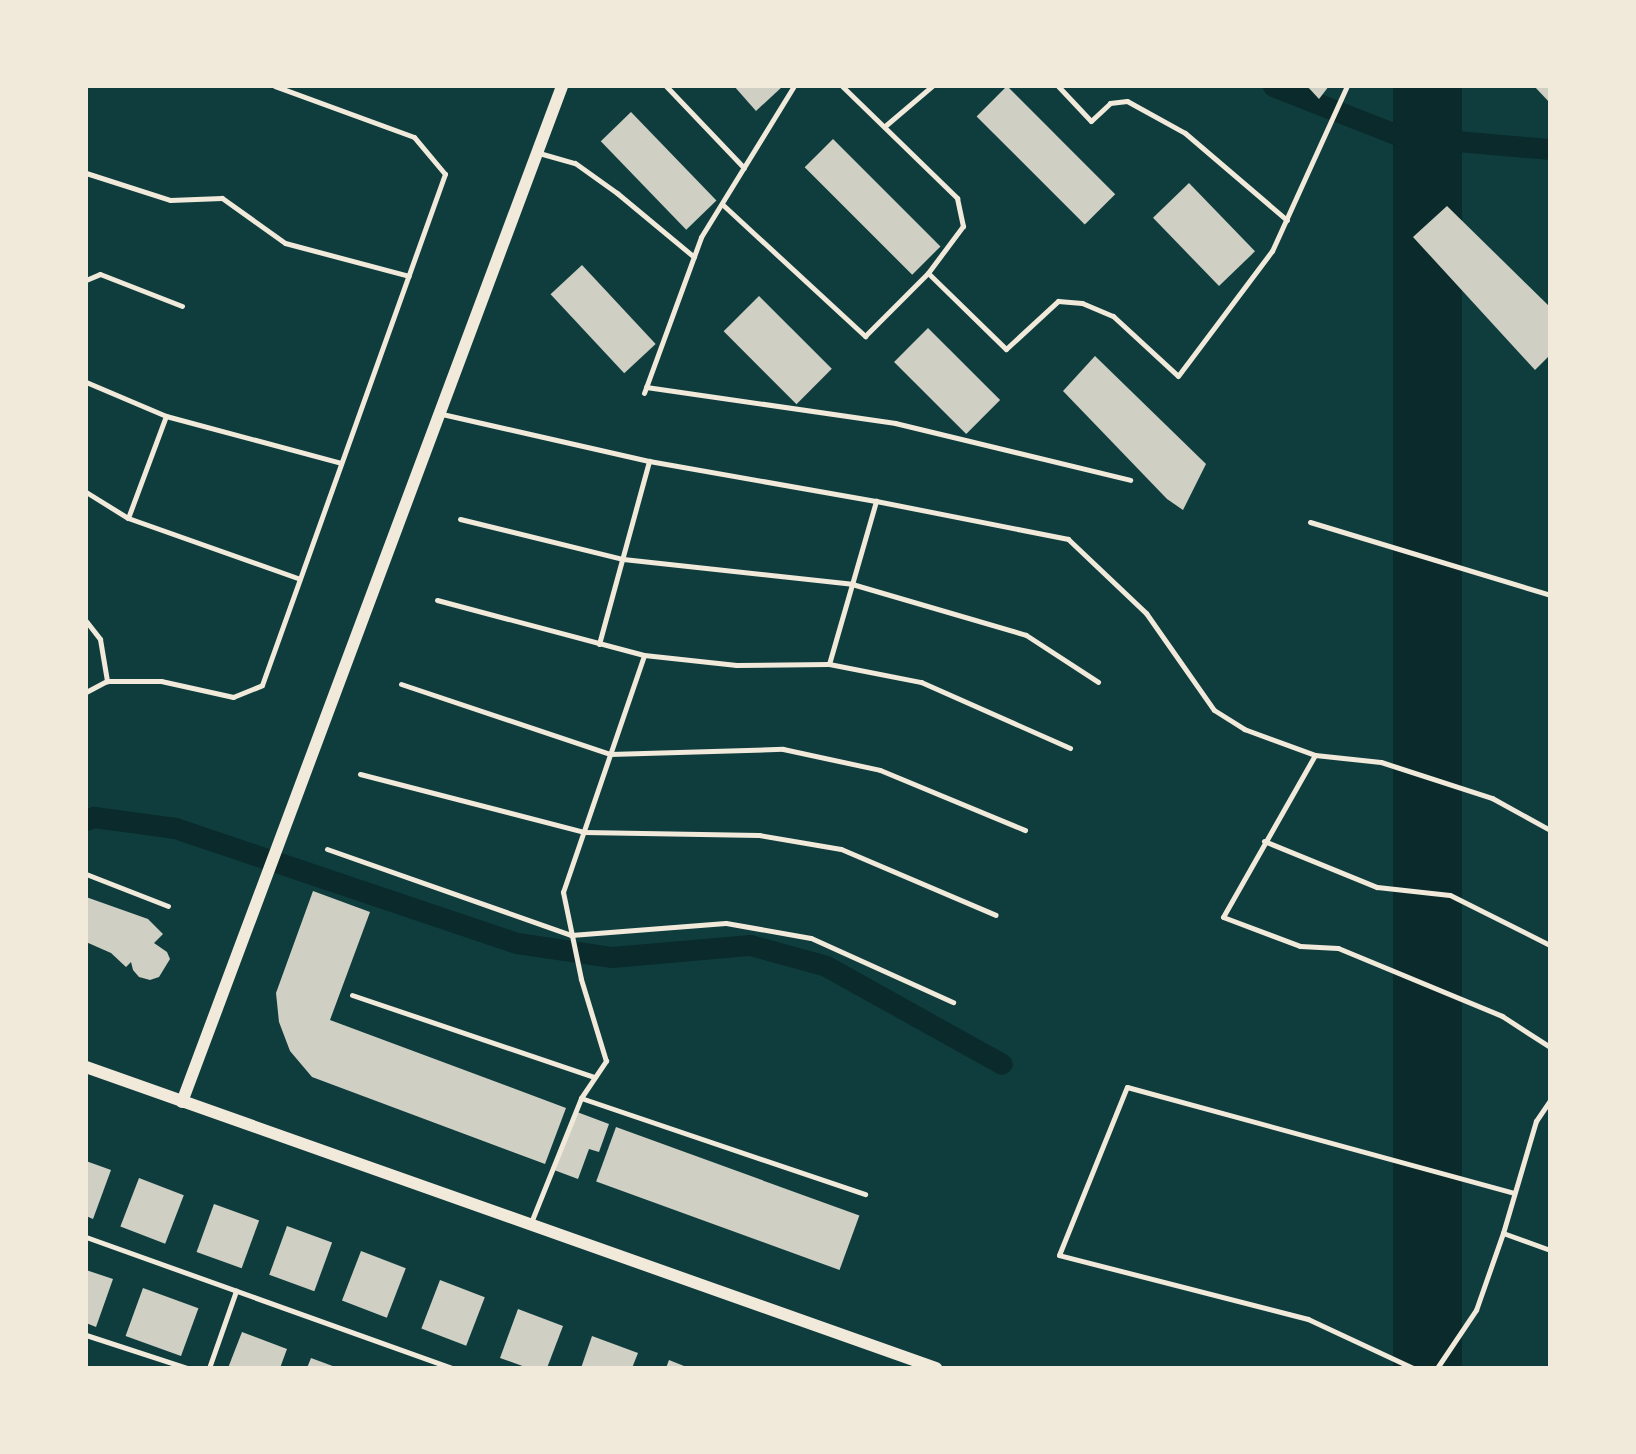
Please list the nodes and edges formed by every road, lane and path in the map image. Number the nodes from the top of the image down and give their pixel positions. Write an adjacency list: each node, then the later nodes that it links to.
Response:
1 (275, 86): 17 (lane)
2 (562, 86): 10 (street)
3 (666, 86): 11 (lane)
4 (794, 86): 11 (lane)
5 (842, 86): 9 (lane)
6 (932, 86): 9 (lane)
7 (1058, 86): 14 (lane)
8 (1346, 88): 14 (lane)
9 (885, 126): 16 (lane)
10 (537, 153): 15 (lane); 21 (street)
11 (744, 168): 13 (lane)
12 (86, 173): 17 (lane)
13 (722, 204): 15 (lane); 16 (lane)
14 (1287, 220): 16 (lane)
15 (694, 257): 25 (lane)
16 (928, 273)
17 (409, 276): 24 (lane)
18 (86, 280): 19 (lane)
19 (182, 306)
20 (86, 382): 22 (lane)
21 (440, 413): 23 (lane); 65 (street)
22 (166, 416): 24 (lane); 28 (lane)
23 (649, 461): 27 (lane); 31 (lane)
24 (341, 463): 32 (lane)
25 (1130, 480)
26 (86, 492): 28 (lane)
27 (876, 501): 33 (lane); 46 (lane)
28 (128, 518): 32 (lane)
29 (460, 519): 31 (lane)
30 (1310, 522): 34 (lane)
31 (623, 559): 33 (lane); 37 (lane)
32 (300, 579): 40 (lane)
33 (852, 584): 39 (lane); 41 (lane)
34 (1550, 595)
35 (437, 600): 37 (lane)
36 (86, 621): 40 (lane)
37 (599, 644): 38 (lane)
38 (644, 656): 39 (lane); 45 (lane)
39 (829, 664): 44 (lane)
40 (107, 681): 43 (lane)
41 (1098, 682)
42 (401, 684): 45 (lane)
43 (86, 692)
44 (1070, 748)
45 (610, 754): 48 (lane); 50 (lane)
46 (1315, 755): 49 (lane); 51 (lane)
47 (360, 774): 50 (lane)
48 (1026, 830)
49 (1550, 830)
50 (583, 832): 55 (lane); 56 (lane)
51 (1264, 841): 57 (lane); 60 (lane)
52 (327, 849): 56 (lane)
53 (86, 874): 54 (lane)
54 (168, 906)
55 (996, 915)
56 (572, 935): 59 (lane); 62 (lane)
57 (1550, 945)
58 (352, 995): 62 (lane)
59 (953, 1002)
60 (1550, 1047)
61 (86, 1067): 65 (street)
62 (594, 1077): 63 (lane)
63 (581, 1098): 67 (lane); 68 (lane)
64 (1550, 1100): 66 (lane)
65 (182, 1101): 68 (street)
66 (1514, 1193): 69 (lane); 78 (lane)
67 (865, 1194)
68 (530, 1224): 77 (street)
69 (1503, 1233): 71 (lane); 79 (lane)
70 (86, 1237): 72 (lane)
71 (1550, 1250)
72 (236, 1291): 75 (lane); 76 (lane)
73 (86, 1335): 74 (lane)
74 (187, 1368)
75 (209, 1368)
76 (452, 1368)
77 (935, 1368)
78 (1413, 1368)
79 (1437, 1368)

